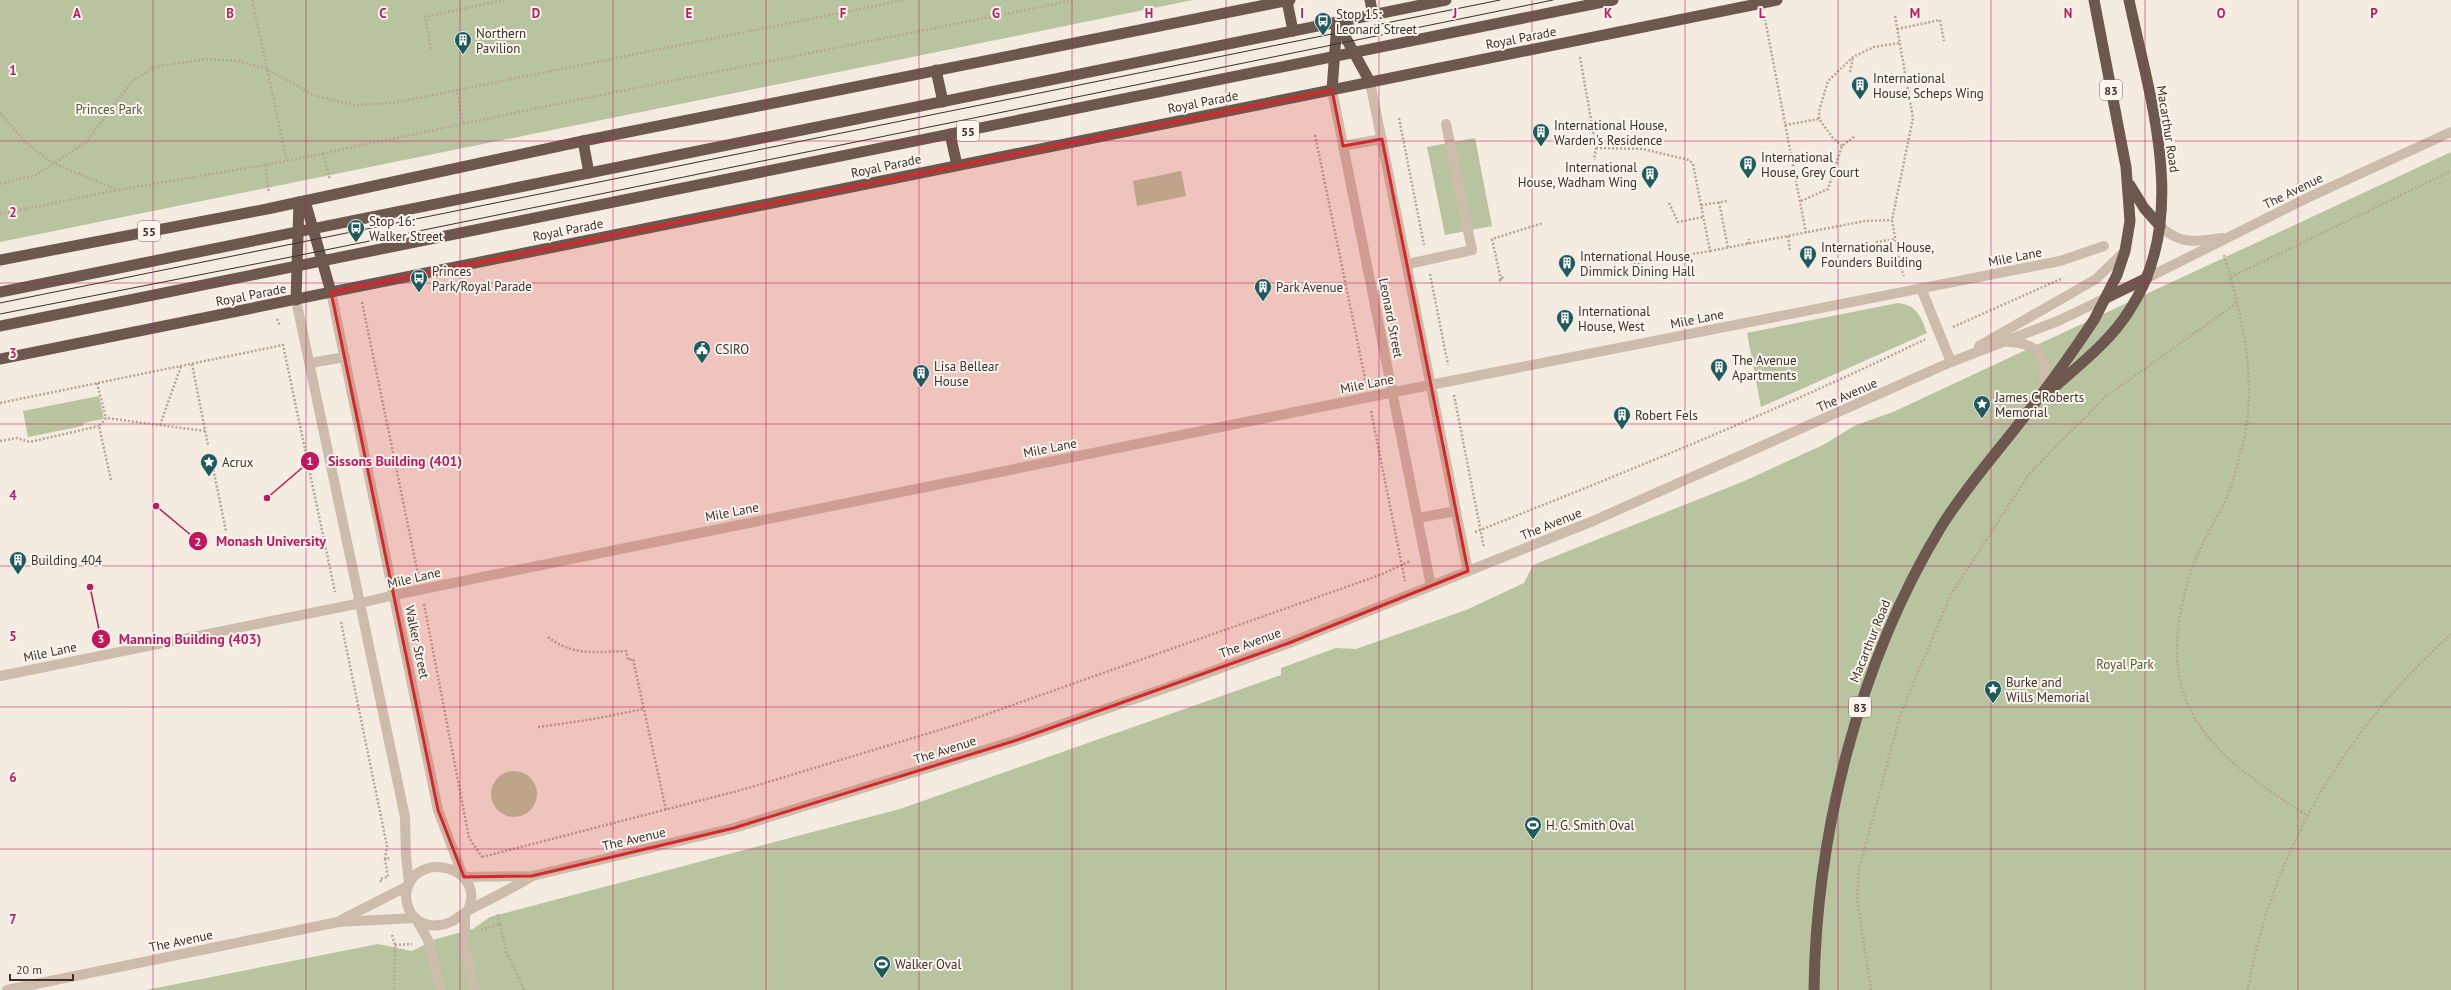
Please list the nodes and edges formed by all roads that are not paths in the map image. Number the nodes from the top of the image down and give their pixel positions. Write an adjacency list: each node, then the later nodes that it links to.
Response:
1 (1289, 0): 10 (highway); 13 (highway, 55)
2 (1370, 0): 8 (highway)
3 (1446, 0): 8 (highway, 55)
4 (1613, 0): 11 (highway, Royal Parade / 55)
5 (1777, 0): 14 (highway, Royal Parade)
6 (2094, 0): 25 (highway, Macarthur Road / 83)
7 (2130, 0): 27 (highway, Macarthur Road / 83)
8 (1373, 15): 9 (highway, 55)
9 (1336, 22): 10 (highway, 55); 11 (highway); 12 (highway)
10 (1293, 31): 16 (highway, 55)
11 (1354, 52): 12 (highway, Royal Parade / 55); 14 (highway)
12 (1334, 56): 15 (highway); 19 (highway, Royal Parade / 55)
13 (936, 70): 16 (highway); 21 (highway, 55)
14 (1370, 82): 15 (highway, Royal Parade); 20 (street, Leonard Street)
15 (1332, 90): 22 (street, Leonard Street); 23 (highway, Royal Parade)
16 (943, 102): 24 (highway, 55)
17 (1446, 124): 35 (street)
18 (2451, 132): 30 (street, The Avenue)
19 (950, 134): 23 (highway); 34 (highway, Royal Parade / 55)
20 (1382, 139): 22 (street); 35 (street, Leonard Street)
21 (583, 141): 24 (highway); 26 (highway, 55)
22 (1343, 146): 50 (street, Leonard Street)
23 (957, 166): 40 (highway, Royal Parade)
24 (589, 173): 28 (highway, 55)
25 (2128, 180): 27 (highway); 32 (highway, Macarthur Road / 83)
26 (302, 202): 28 (highway); 29 (highway); 33 (highway, 55)
27 (2160, 226): 30 (street); 37 (highway, Macarthur Road / 83)
28 (313, 228): 29 (highway, 55); 34 (highway)
29 (298, 232): 36 (highway); 39 (highway, 55)
30 (2228, 238): 37 (street, The Avenue)
31 (2104, 246): 38 (street, Mile Lane)
32 (2125, 251): 41 (highway, Macarthur Road / 83); 47 (street, The Avenue)
33 (0, 260)
34 (323, 262): 36 (highway, Royal Parade / 55); 40 (highway)
35 (1408, 264): 49 (street, Leonard Street)
36 (296, 268): 42 (highway); 43 (highway, Royal Parade / 55)
37 (2147, 278): 41 (highway); 52 (highway, Macarthur Road / 83)
38 (1921, 288): 47 (street); 49 (street, Mile Lane)
39 (0, 292)
40 (332, 292): 42 (highway, Royal Parade); 45 (street, Walker Street)
41 (2108, 297): 44 (street, The Avenue); 51 (highway, Macarthur Road / 83)
42 (296, 300): 46 (highway, Royal Parade); 48 (street)
43 (0, 326)
44 (2004, 342): 47 (street, The Avenue); 51 (street, The Avenue)
45 (345, 357): 48 (street); 57 (street, Walker Street)
46 (0, 359)
47 (1951, 362): 55 (street, The Avenue)
48 (310, 363): 58 (street)
49 (1432, 384): 50 (street, Mile Lane); 53 (street, Leonard Street)
50 (1393, 392): 54 (street, Leonard Street); 57 (street, Mile Lane)
51 (2040, 397): 52 (highway, Macarthur Road / 83)
52 (2031, 409): 69 (highway, Macarthur Road / 83)
53 (1456, 511): 54 (street); 55 (street, Leonard Street)
54 (1418, 518): 56 (street, Leonard Street)
55 (1468, 571): 56 (street, The Avenue)
56 (1431, 586): 60 (street, The Avenue)
57 (394, 595): 58 (street, Mile Lane); 61 (street, Walker Street)
58 (361, 603): 59 (street, Mile Lane); 62 (street)
59 (0, 676)
60 (532, 876): 61 (street, The Avenue); 63 (street, The Avenue)
61 (463, 877): 62 (street); 63 (street)
62 (409, 885): 64 (street); 65 (street, The Avenue)
63 (466, 912): 64 (street); 68 (street)
64 (416, 919): 65 (street, The Avenue); 67 (street)
65 (338, 922): 66 (street, The Avenue)
66 (7, 990)
67 (440, 990)
68 (474, 990)
69 (1814, 990)

